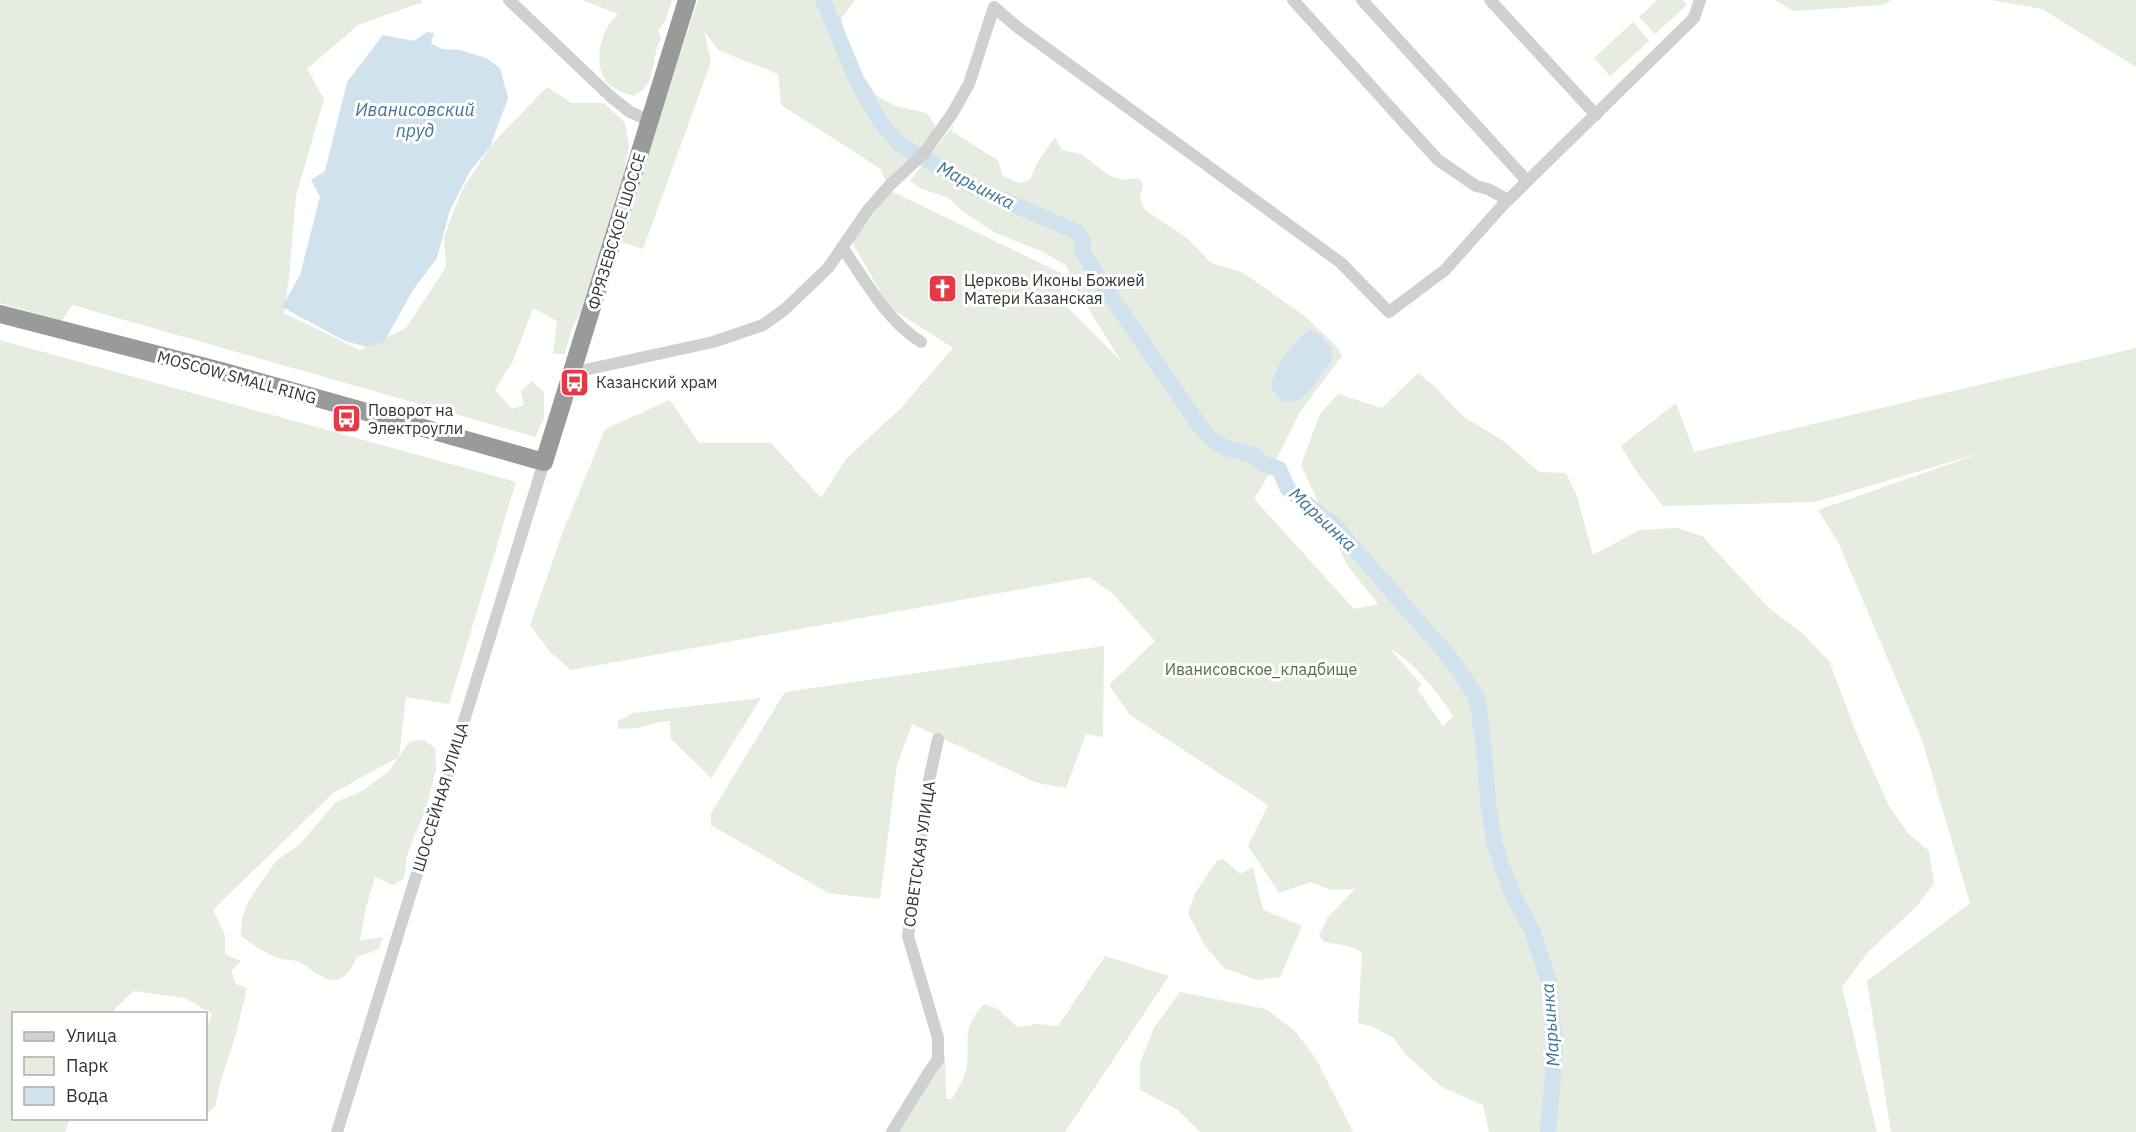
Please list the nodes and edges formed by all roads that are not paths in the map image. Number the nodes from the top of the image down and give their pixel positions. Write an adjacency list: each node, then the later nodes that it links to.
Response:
1 (509, 0): 9 (street)
2 (687, 0): 9 (highway, ФРЯЗЕВСКОЕ ШОССЕ)
3 (1293, 0): 11 (street)
4 (1362, 0): 10 (street)
5 (1490, 0): 8 (street)
6 (1700, 0): 8 (street)
7 (995, 4): 11 (street); 12 (street)
8 (1596, 115): 10 (street)
9 (650, 121): 15 (highway, ФРЯЗЕВСКОЕ ШОССЕ)
10 (1527, 182): 11 (street)
11 (1509, 200)
12 (842, 247): 14 (street); 15 (street)
13 (0, 314): 16 (highway, MOSCOW SMALL RING)
14 (921, 342)
15 (571, 373): 16 (highway, ФРЯЗЕВСКОЕ ШОССЕ)
16 (544, 462): 18 (street, ШОССЕЙНАЯ УЛИЦА)
17 (938, 739): 19 (street, СОВЕТСКАЯ УЛИЦА)
18 (337, 1132)
19 (891, 1132)

